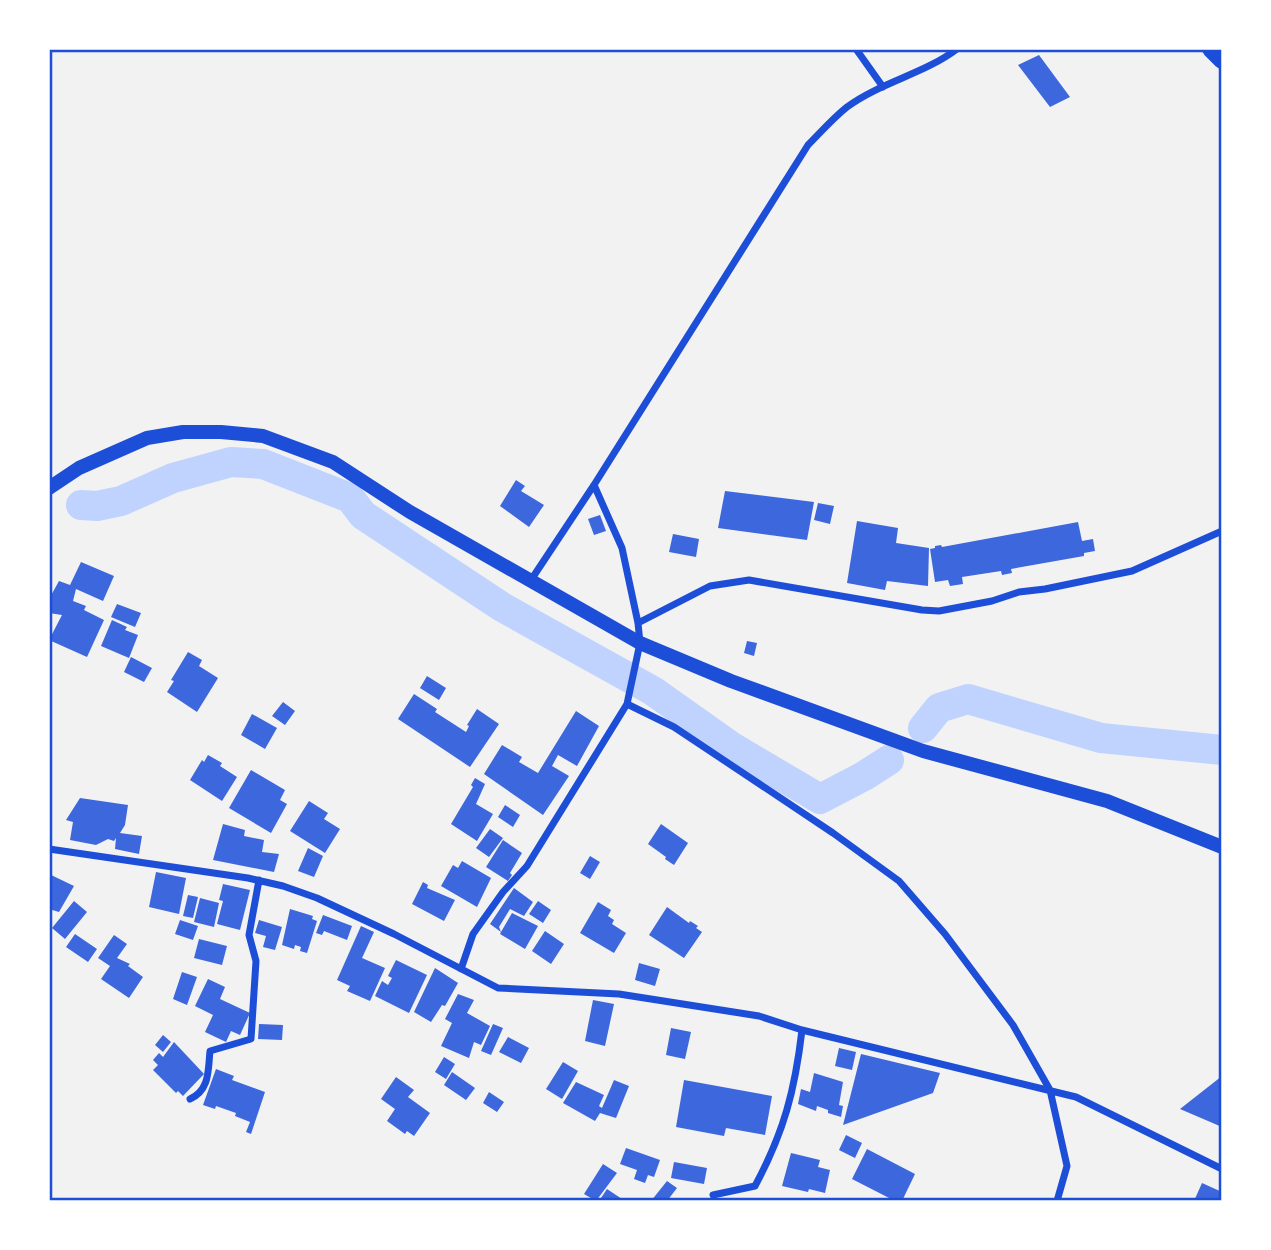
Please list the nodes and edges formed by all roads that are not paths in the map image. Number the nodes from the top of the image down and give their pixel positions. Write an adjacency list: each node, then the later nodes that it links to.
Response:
1 (856, 49): 5 (street)
2 (957, 49): 5 (street)
3 (1211, 49): 4 (highway)
4 (1222, 60)
5 (883, 87): 6 (street)
6 (594, 485): 9 (street); 10 (street)
7 (49, 488): 9 (main road)
8 (1222, 531): 10 (street)
9 (531, 580): 11 (main road)
10 (638, 623): 11 (street)
11 (640, 643): 12 (street); 13 (main road)
12 (626, 704): 16 (street); 18 (street)
13 (1222, 847)
14 (49, 849): 15 (street)
15 (259, 880): 16 (street); 19 (street)
16 (461, 969): 17 (street)
17 (802, 1030): 18 (street); 21 (street)
18 (1050, 1090): 20 (street); 22 (street)
19 (190, 1099)
20 (1222, 1168)
21 (713, 1195)
22 (1057, 1201)

